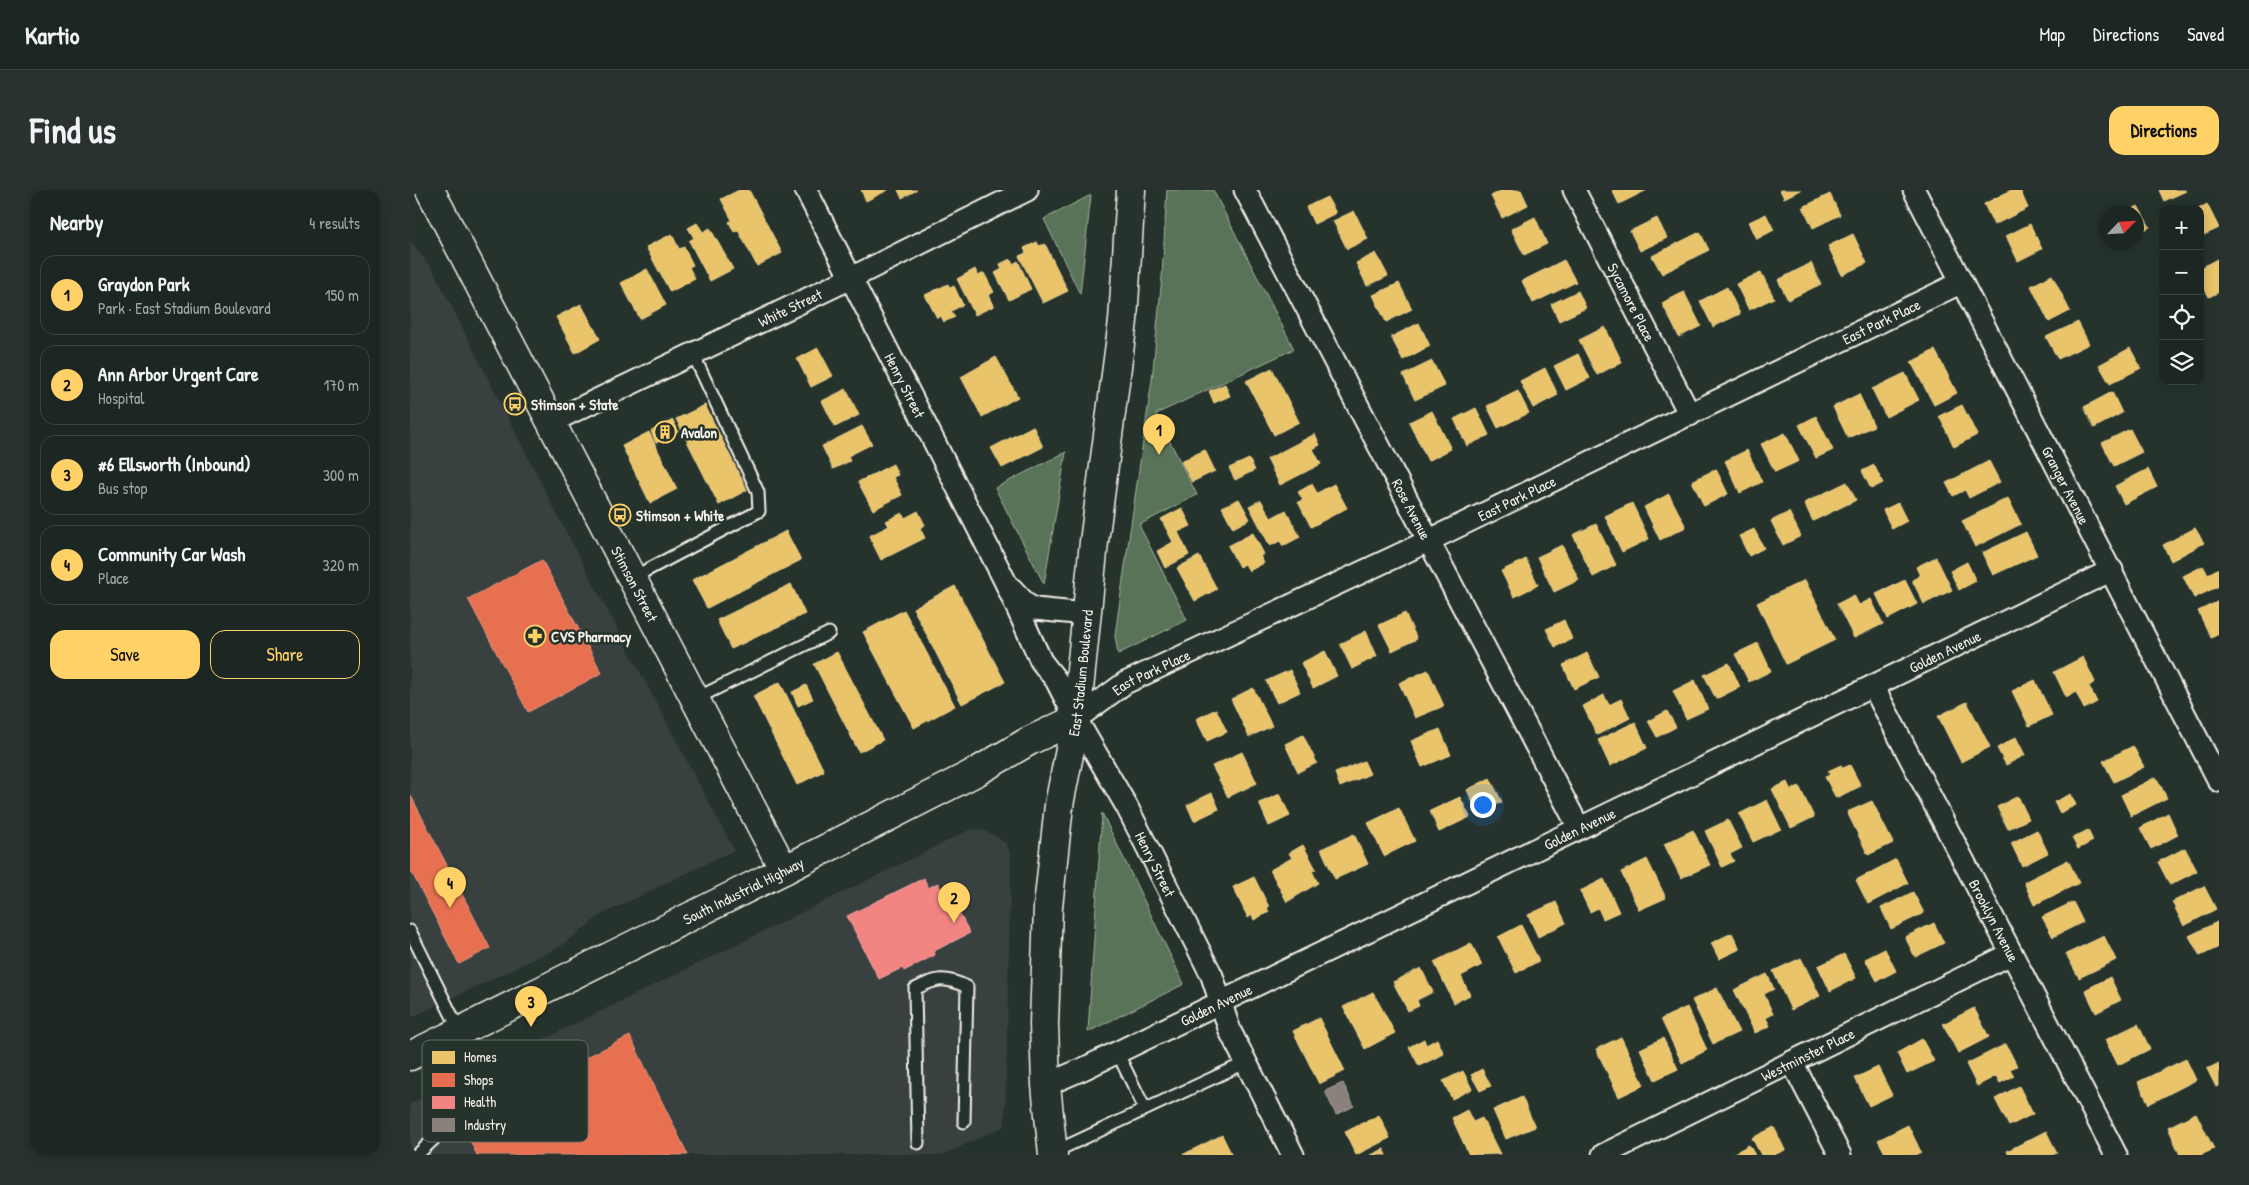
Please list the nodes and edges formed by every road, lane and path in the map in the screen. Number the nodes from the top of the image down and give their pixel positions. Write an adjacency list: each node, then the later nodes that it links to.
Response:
1 (430, 190): 12 (street, Stimson Street)
2 (806, 190): 8 (street, Henry Street)
3 (1027, 190): 8 (street, White Street)
4 (1131, 190): 17 (street, East Stadium Boulevard)
5 (1245, 190): 13 (street, Rose Avenue)
6 (1574, 190): 11 (street, Sycamore Place)
7 (1914, 190): 9 (street, Granger Avenue)
8 (851, 278): 10 (street, White Street); 16 (street, Henry Street)
9 (1962, 282): 11 (street, East Park Place); 14 (street, Granger Avenue)
10 (693, 354): 12 (street, White Street); 15 (lane)
11 (1690, 415): 13 (street, East Park Place)
12 (551, 422): 15 (street, Stimson Street)
13 (1429, 540): 21 (street, East Park Place); 23 (street, Rose Avenue)
14 (2112, 570): 19 (street, Golden Avenue); 22 (street, Granger Avenue)
15 (632, 578): 20 (street, Stimson Street)
16 (1004, 581): 17 (street, Henry Street); 21 (street, Henry Street)
17 (1086, 614): 21 (street, East Stadium Boulevard)
18 (829, 633): 20 (lane)
19 (1873, 686): 23 (street, Golden Avenue); 26 (street, Brooklyn Avenue)
20 (695, 699): 24 (street, Stimson Street)
21 (1076, 719): 24 (street, South Industrial Highway); 27 (street, Henry Street); 35 (street, East Stadium Boulevard)
22 (2219, 781)
23 (1579, 828): 27 (street, Golden Avenue)
24 (784, 870): 28 (street, South Industrial Highway)
25 (410, 931): 28 (lane)
26 (2011, 954): 34 (street, Westminster Place); 45 (street, Brooklyn Avenue)
27 (1220, 1002): 31 (street, Golden Avenue); 33 (street, Henry Street)
28 (460, 1032): 29 (street, South Industrial Highway)
29 (443, 1040)
30 (422, 1050): 32 (street, South Industrial Highway)
31 (1117, 1052): 35 (street, Golden Avenue); 36 (lane)
32 (410, 1056)
33 (1245, 1062): 36 (lane); 42 (street, Henry Street)
34 (1792, 1062): 43 (street, Westminster Place); 44 (street)
35 (1046, 1085): 40 (street, East Stadium Boulevard)
36 (1145, 1109): 40 (lane)
37 (964, 1122): 39 (lane)
38 (431, 1142): 41 (lane)
39 (918, 1143)
40 (1052, 1154)
41 (417, 1155)
42 (1293, 1155)
43 (1603, 1155)
44 (1840, 1155)
45 (2116, 1155)

